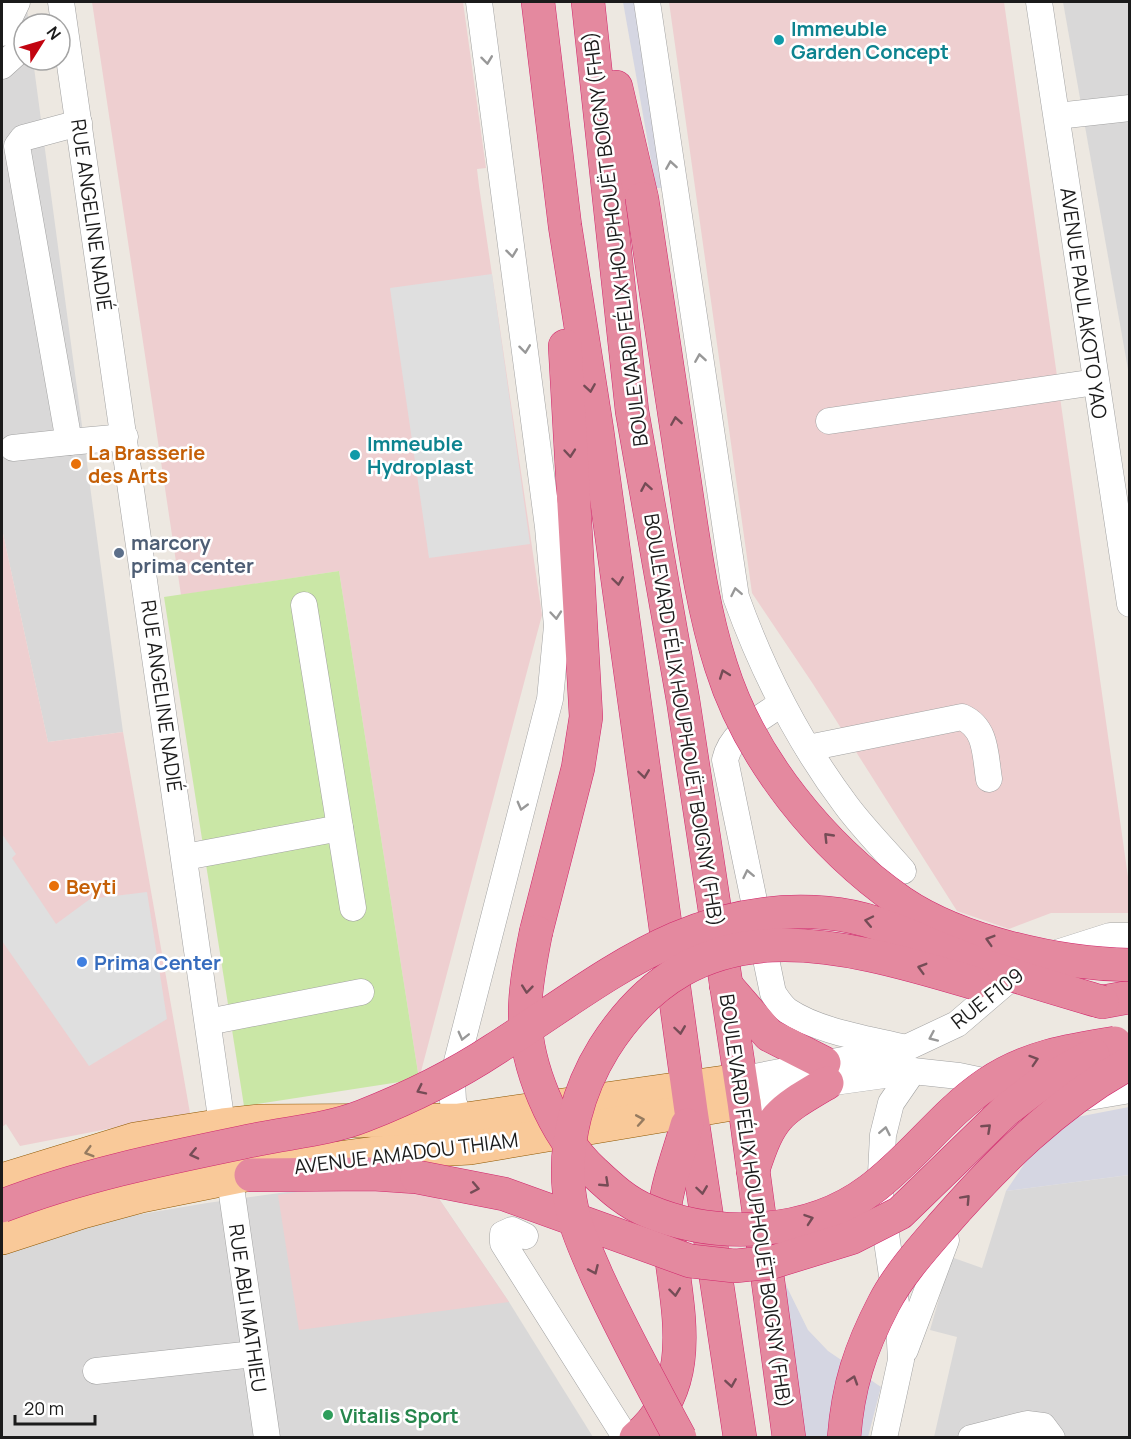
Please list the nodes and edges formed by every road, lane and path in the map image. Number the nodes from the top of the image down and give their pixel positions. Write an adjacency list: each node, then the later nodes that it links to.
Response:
1 (17, 2): 9 (street)
2 (479, 2): 44 (street, one-way to 44)
3 (538, 2): 13 (highway, BOULEVARD FÉLIX HOUPHOUËT BOIGNY (FHB))
4 (588, 2): 31 (highway, BOULEVARD FÉLIX HOUPHOUËT BOIGNY (FHB), one-way to 4)
5 (597, 2): 30 (highway, one-way to 5, bridge)
6 (647, 2): 22 (street, one-way to 6)
7 (1039, 2): 11 (street, AVENUE PAUL AKOTO YAO)
8 (56, 11): 12 (street, RUE ANGELINE NADIÉ)
9 (2, 33)
10 (1130, 108): 11 (street)
11 (1057, 116): 14 (street, AVENUE PAUL AKOTO YAO)
12 (79, 123): 16 (street, RUE ANGELINE NADIÉ); 17 (street)
13 (565, 226): 37 (highway, one-way to 37, bridge); 42 (highway, BOULEVARD FÉLIX HOUPHOUËT BOIGNY (FHB), one-way to 42)
14 (1096, 382): 15 (street); 19 (street, AVENUE PAUL AKOTO YAO)
15 (829, 421)
16 (125, 437): 17 (street); 26 (street, RUE ANGELINE NADIÉ)
17 (69, 442): 18 (street)
18 (14, 448)
19 (1123, 524): 20 (street, AVENUE PAUL AKOTO YAO)
20 (1130, 604)
21 (304, 605): 25 (street)
22 (781, 704): 23 (street); 33 (street, one-way to 22)
23 (808, 748): 24 (street); 27 (street)
24 (989, 779)
25 (340, 828): 26 (street); 28 (street)
26 (185, 857): 35 (street, RUE ANGELINE NADIÉ)
27 (903, 871)
28 (353, 908)
29 (1123, 941): 38 (street, RUE F109, one-way to 38)
30 (1130, 965)
31 (726, 985): 36 (highway); 41 (highway, BOULEVARD FÉLIX HOUPHOUËT BOIGNY (FHB))
32 (361, 992): 35 (street)
33 (773, 993): 36 (street); 38 (street)
34 (1116, 999): 50 (highway, one-way to 50, bridge); 60 (highway, one-way to 60, bridge)
35 (208, 1022): 43 (street, RUE ANGELINE NADIÉ)
36 (760, 1025): 39 (highway); 41 (street)
37 (1125, 1049): 47 (highway, one-way to 37, bridge); 63 (highway, one-way to 37, bridge)
38 (910, 1060): 39 (street); 40 (street); 55 (street, one-way to 38)
39 (825, 1073): 41 (street); 46 (highway)
40 (1130, 1090)
41 (742, 1091): 42 (main road, AVENUE AMADOU THIAM); 46 (highway, BOULEVARD FÉLIX HOUPHOUËT BOIGNY (FHB))
42 (689, 1100): 44 (main road, AVENUE AMADOU THIAM); 59 (highway, one-way to 59); 61 (highway, BOULEVARD FÉLIX HOUPHOUËT BOIGNY (FHB), one-way to 61)
43 (223, 1125): 44 (main road, AVENUE AMADOU THIAM); 45 (main road, AVENUE AMADOU THIAM); 47 (street, RUE ANGELINE NADIÉ)
44 (465, 1134): 47 (main road, AVENUE AMADOU THIAM)
45 (135, 1139): 48 (main road, AVENUE AMADOU THIAM, one-way to 48); 49 (street)
46 (752, 1174): 62 (highway, BOULEVARD FÉLIX HOUPHOUËT BOIGNY (FHB))
47 (240, 1176): 49 (main road, AVENUE AMADOU THIAM); 54 (street, RUE ABLI MATHIEU)
48 (2, 1180)
49 (141, 1196): 52 (main road, AVENUE AMADOU THIAM)
50 (2, 1206)
51 (525, 1236): 58 (street)
52 (2, 1238)
53 (946, 1240): 55 (street)
54 (254, 1354): 56 (street); 57 (street, RUE ABLI MATHIEU)
55 (902, 1360): 64 (street)
56 (96, 1371)
57 (267, 1437)
58 (626, 1437)
59 (636, 1437)
60 (680, 1437)
61 (740, 1437)
62 (789, 1437)
63 (844, 1437)
64 (884, 1437)
65 (971, 1437): 66 (street)
66 (1052, 1437)

